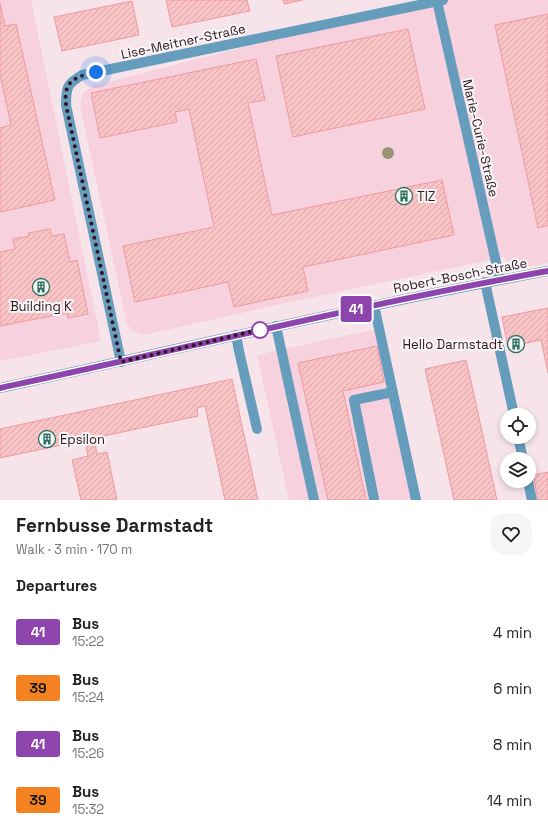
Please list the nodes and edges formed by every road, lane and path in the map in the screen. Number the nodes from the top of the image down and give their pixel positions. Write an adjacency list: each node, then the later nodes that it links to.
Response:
1 (440, 1): 3 (street, Marie-Curie-Straße); 8 (street, Lise-Meitner-Straße)
2 (548, 271): 3 (street, Robert-Bosch-Straße)
3 (500, 280): 4 (street, Robert-Bosch-Straße)
4 (485, 282): 5 (street, Robert-Bosch-Straße); 11 (street)
5 (374, 305): 6 (street, Robert-Bosch-Straße); 10 (street)
6 (276, 326): 7 (street, Robert-Bosch-Straße); 15 (street)
7 (236, 335): 8 (street, Robert-Bosch-Straße); 12 (street)
8 (121, 362): 9 (street, Robert-Bosch-Straße)
9 (0, 388)
10 (393, 392): 14 (street); 16 (street)
11 (512, 408)
12 (257, 429)
13 (529, 488): 17 (street)
14 (374, 499)
15 (314, 500)
16 (416, 500)
17 (532, 500)

